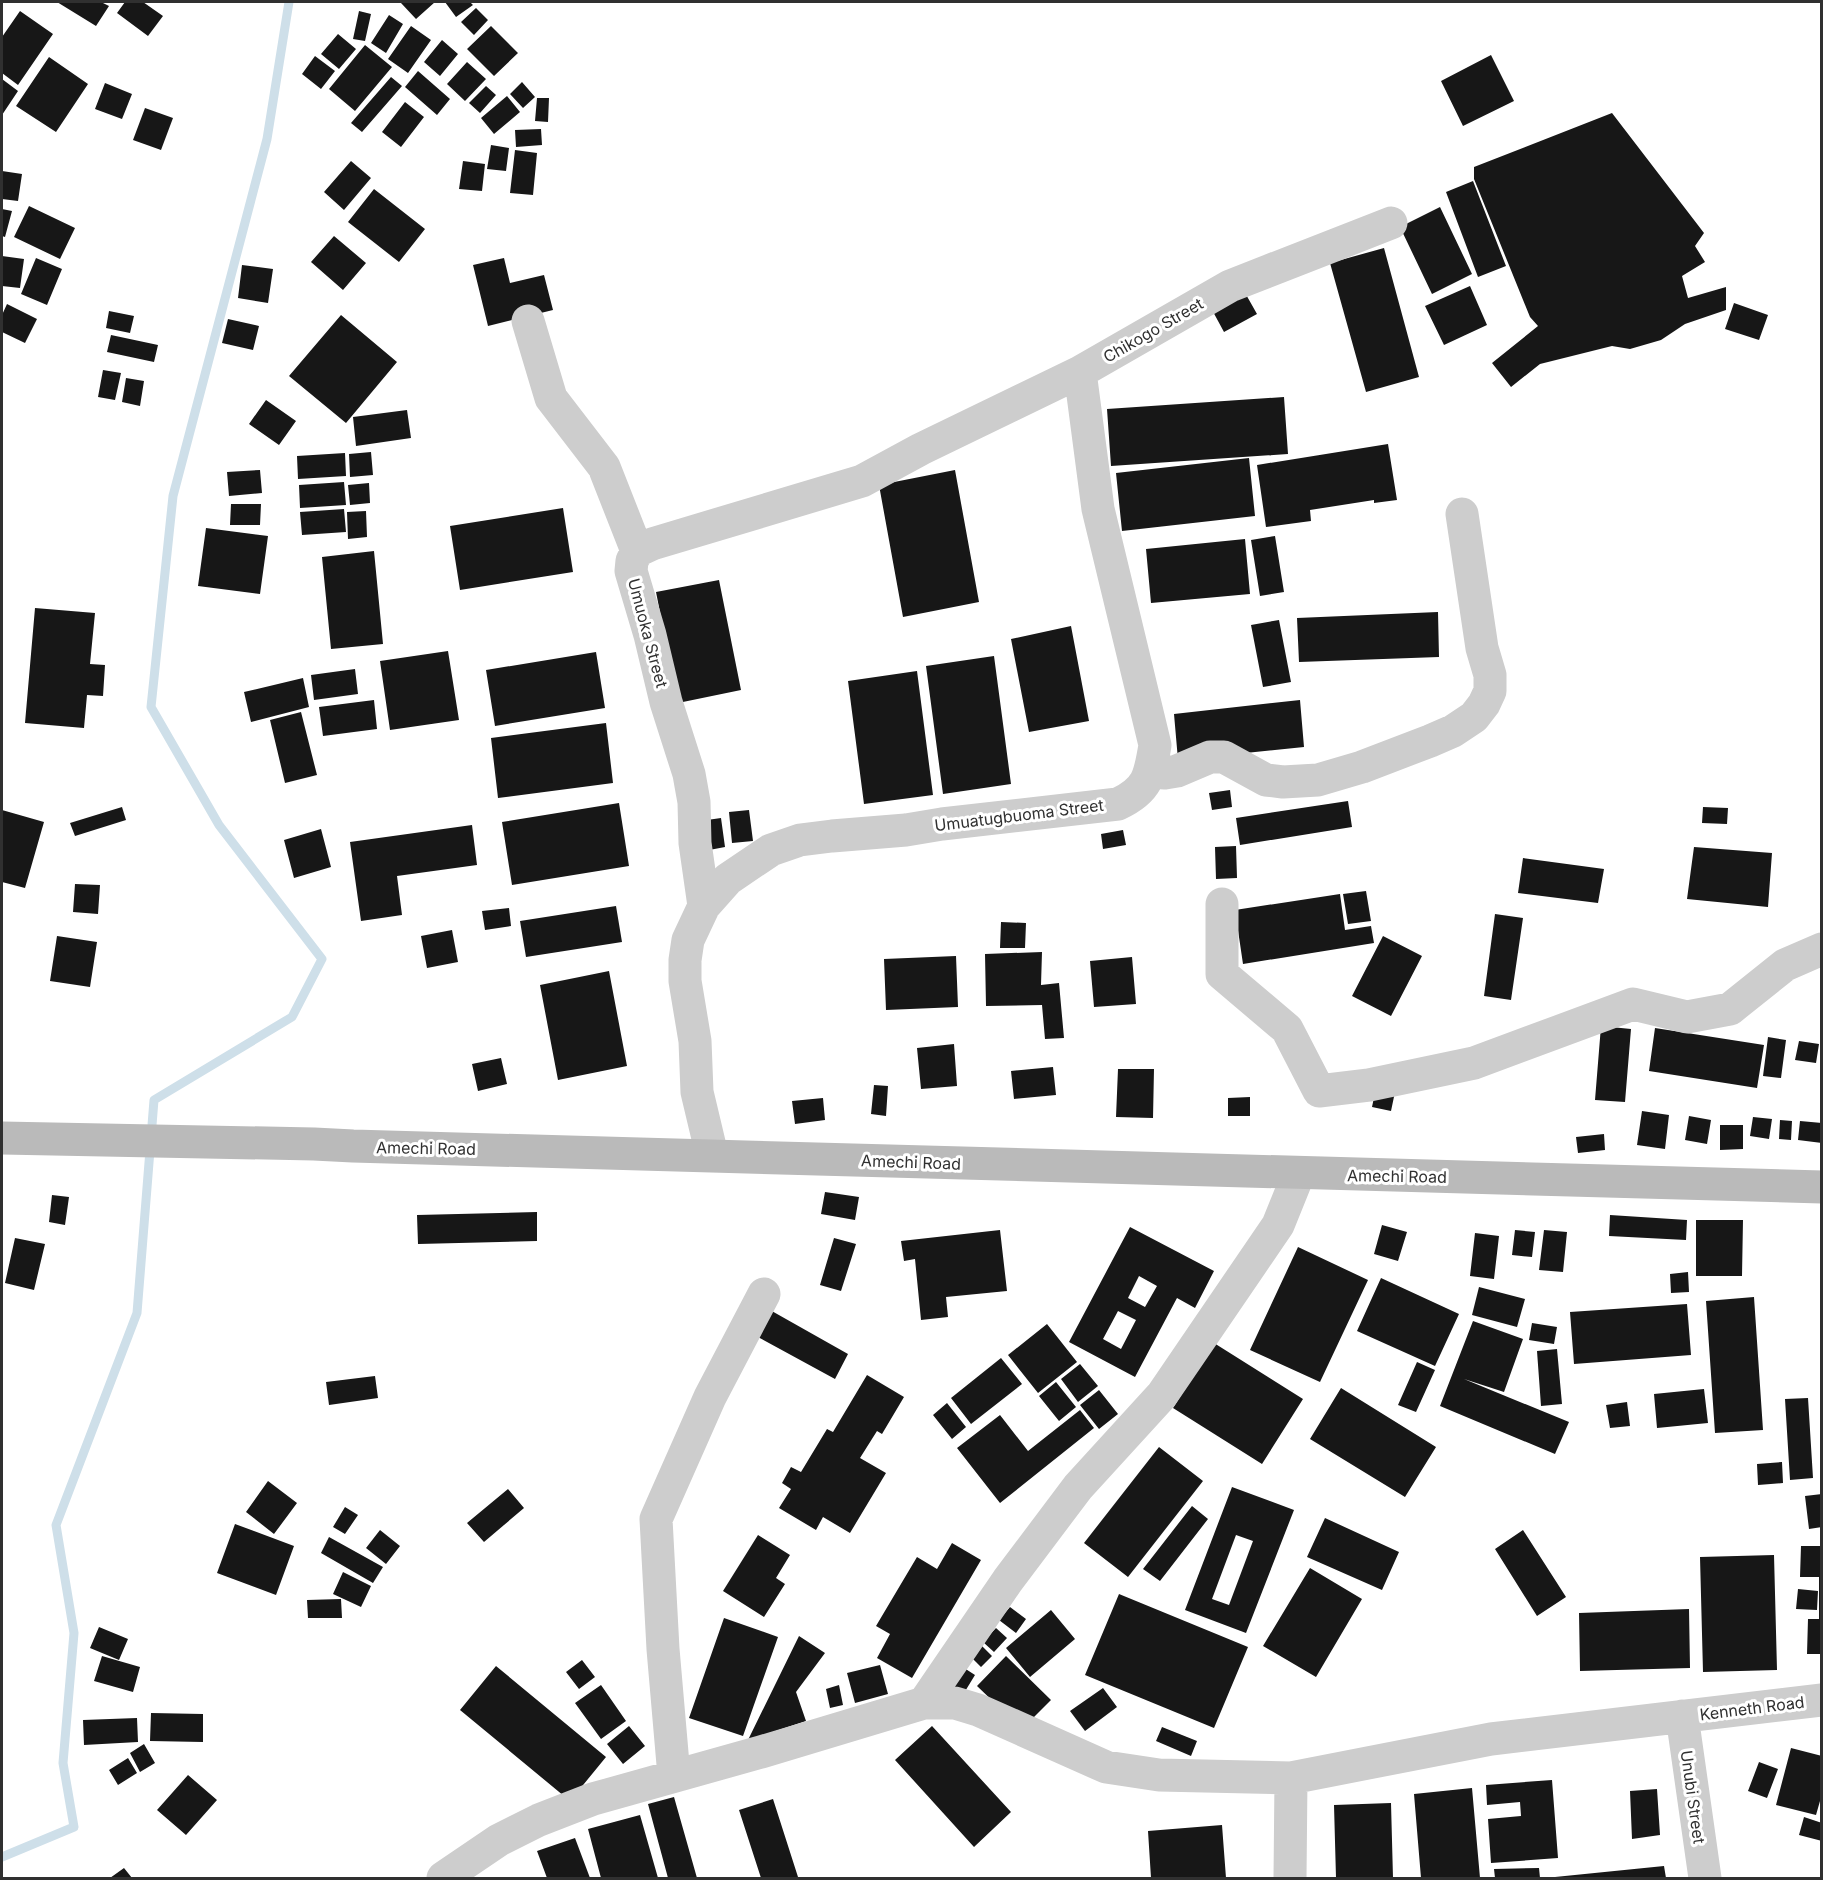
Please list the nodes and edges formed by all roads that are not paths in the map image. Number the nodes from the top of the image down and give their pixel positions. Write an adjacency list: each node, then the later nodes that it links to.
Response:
1 (1391, 224): 3 (street, Chikogo Street)
2 (528, 321): 5 (street)
3 (1080, 372): 5 (street, Chikogo Street); 6 (street)
4 (1462, 514): 6 (street)
5 (637, 551): 8 (street, Umuoka Street)
6 (1151, 772): 8 (street, Umuatugbuoma Street)
7 (1222, 904): 9 (street)
8 (704, 906): 11 (street, Umuatugbuoma Street)
9 (1821, 950)
10 (2, 1138): 11 (main road, Amechi Road)
11 (712, 1155): 12 (main road, Amechi Road)
12 (1299, 1173): 13 (main road, Amechi Road); 16 (street)
13 (1821, 1187)
14 (764, 1294): 18 (street)
15 (1821, 1700): 17 (street, Kenneth Road)
16 (924, 1703): 18 (street, Kenneth Road); 19 (street, Kenneth Road)
17 (1682, 1716): 19 (street, Kenneth Road); 22 (street, Unubi Street)
18 (674, 1776): 20 (street, Kenneth Road)
19 (1291, 1778): 21 (street)
20 (443, 1878)
21 (1290, 1878)
22 (1705, 1878)

